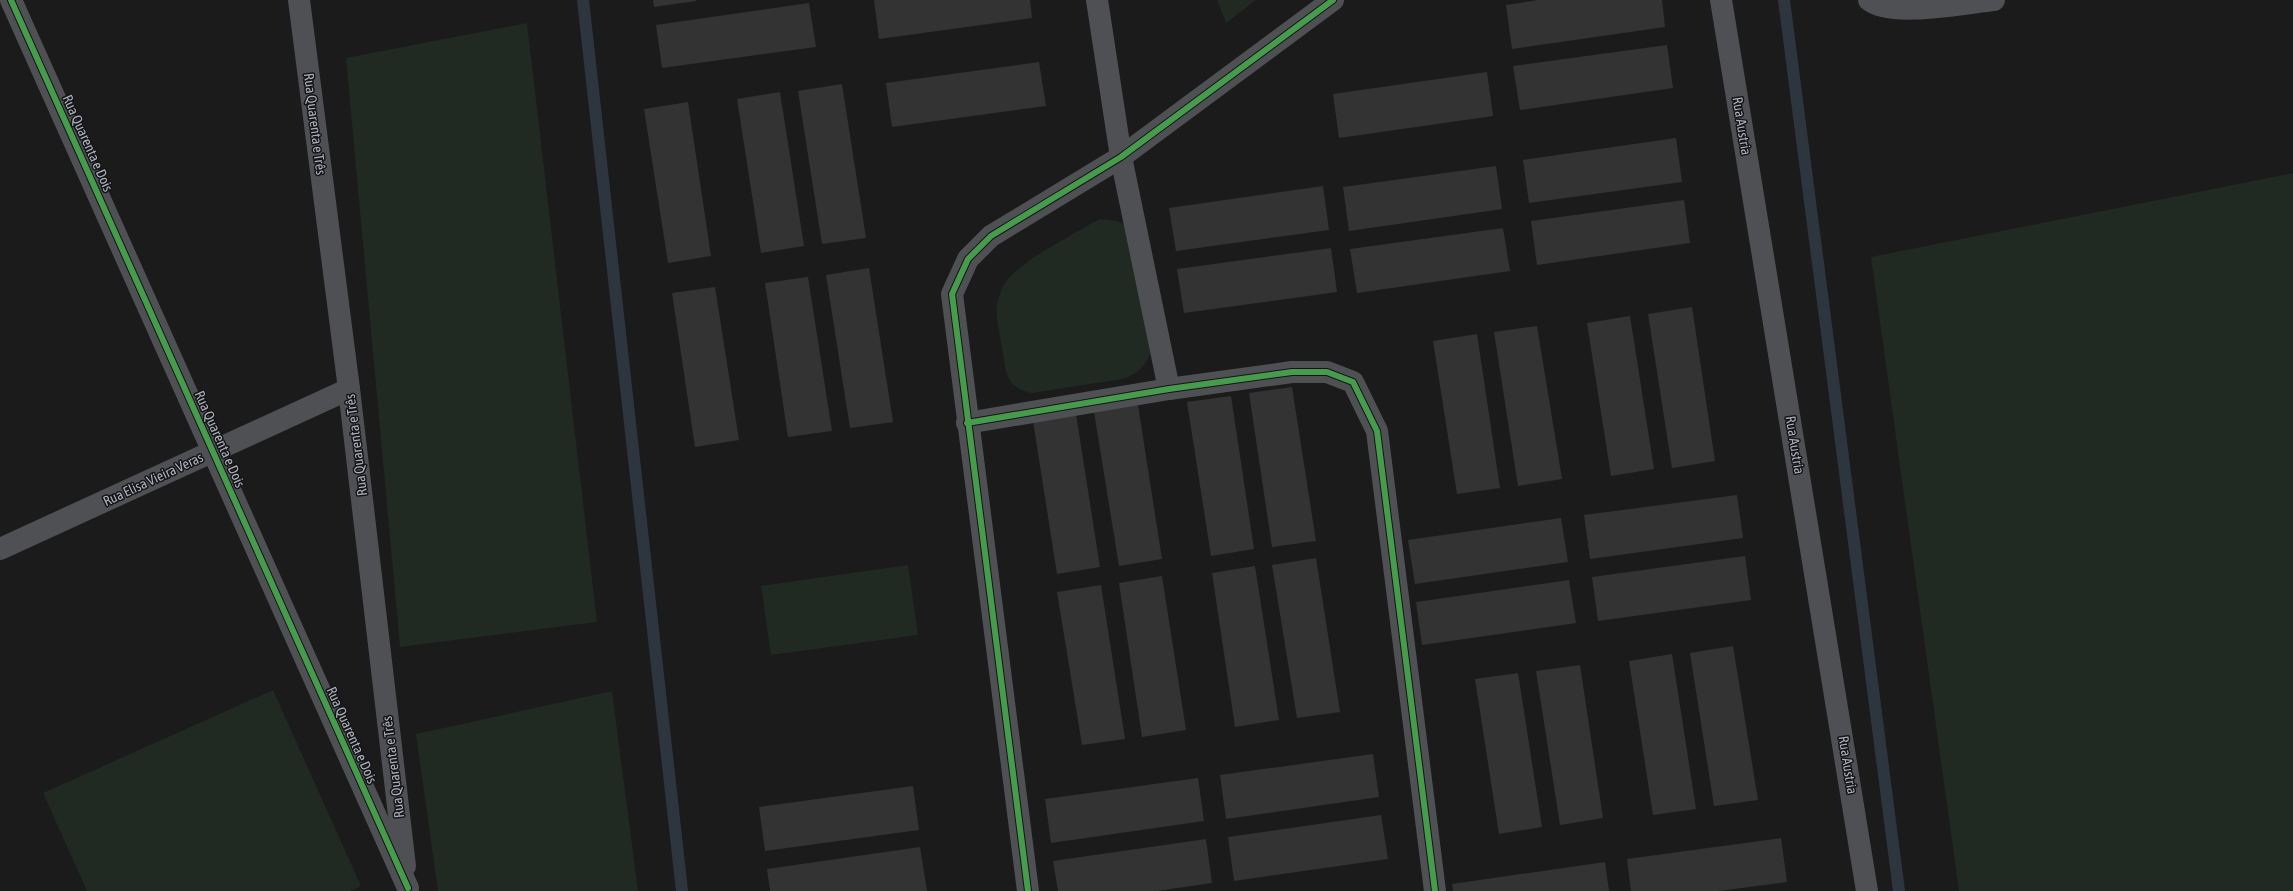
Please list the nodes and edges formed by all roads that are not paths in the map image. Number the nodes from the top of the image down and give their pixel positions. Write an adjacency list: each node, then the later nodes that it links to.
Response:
1 (11, 0): 12 (street, Rua Quarenta e Dois)
2 (299, 0): 9 (street, Rua Quarenta e Três)
3 (1097, 0): 8 (street)
4 (1334, 0): 8 (street)
5 (1721, 0): 17 (street, Rua Austria)
6 (1869, 0): 7 (street)
7 (1994, 0)
8 (1121, 157): 10 (street); 11 (street)
9 (349, 389): 12 (street, Rua Elisa Vieira Veras); 14 (street, Rua Quarenta e Três)
10 (1169, 389): 11 (street); 16 (street)
11 (967, 423): 15 (street)
12 (212, 452): 13 (street, Rua Elisa Vieira Veras); 14 (street, Rua Quarenta e Dois)
13 (0, 549)
14 (408, 890)
15 (1028, 891)
16 (1435, 891)
17 (1867, 891)

